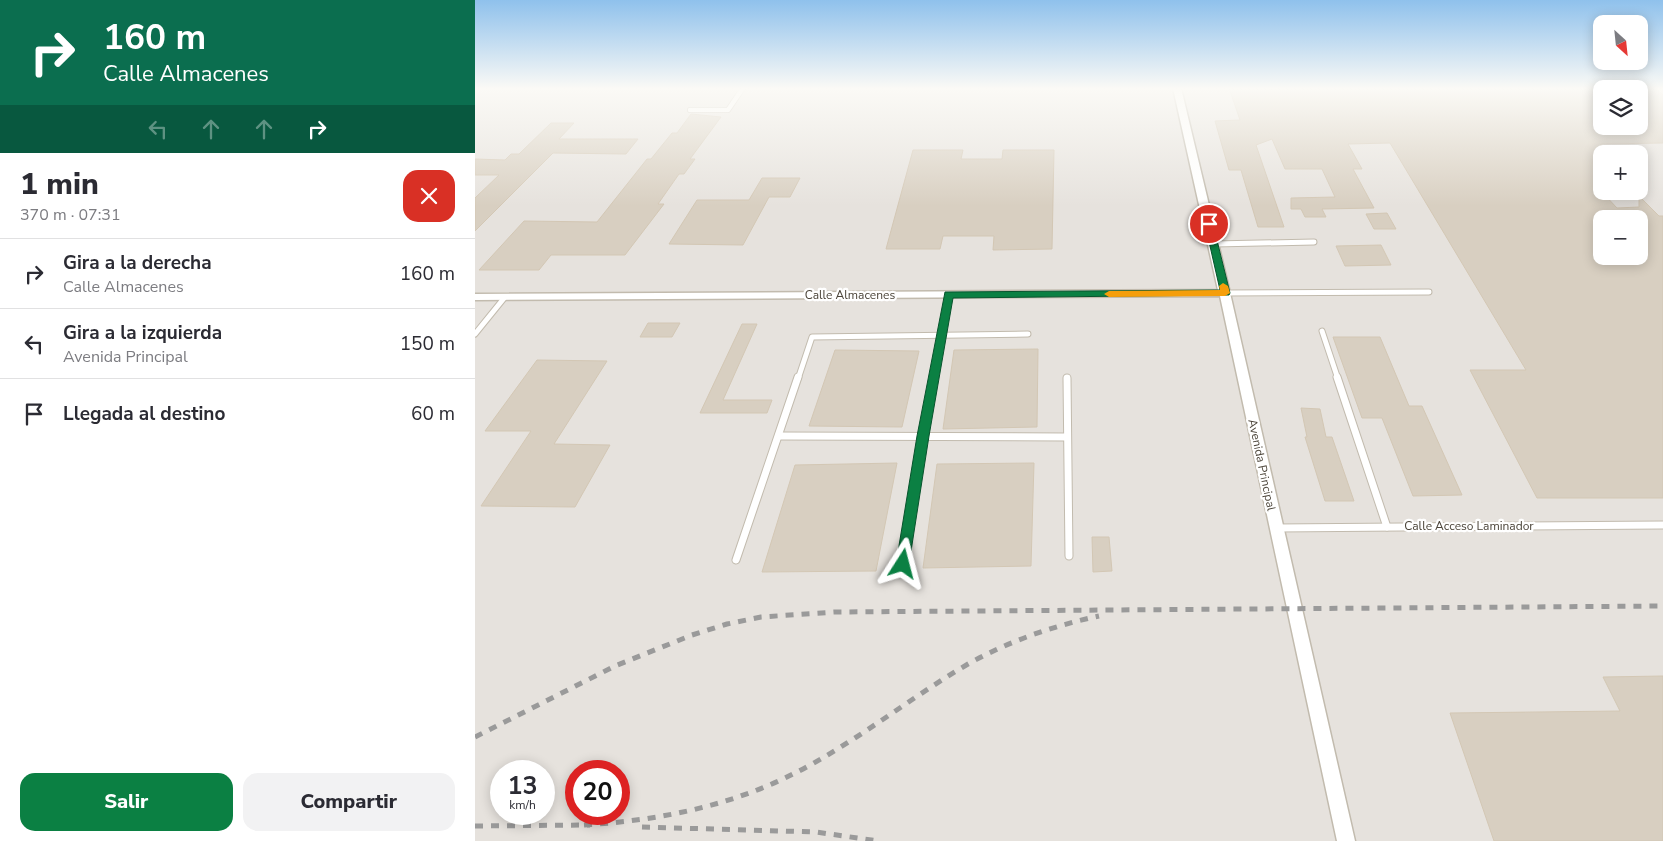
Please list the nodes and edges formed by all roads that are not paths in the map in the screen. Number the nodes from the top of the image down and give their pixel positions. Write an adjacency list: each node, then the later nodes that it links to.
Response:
1 (1186, 127): 3 (street, Avenida Principal)
2 (1314, 242): 3 (lane)
3 (1213, 244): 5 (street, Avenida Principal)
4 (1429, 292): 5 (lane)
5 (1225, 293): 6 (street, Calle Almacenes); 19 (street, Avenida Principal)
6 (949, 294): 8 (street, Calle Almacenes); 12 (lane)
7 (475, 297): 8 (street, Calle Almacenes)
8 (505, 297): 10 (lane)
9 (1322, 331): 18 (lane)
10 (475, 334)
11 (1028, 334): 12 (lane)
12 (941, 335): 14 (lane); 15 (lane)
13 (1067, 378): 16 (lane)
14 (779, 436): 15 (lane); 21 (lane)
15 (923, 436): 16 (lane); 22 (lane)
16 (1067, 437): 20 (lane)
17 (1663, 525): 18 (lane, Calle Acceso Laminador)
18 (1387, 527): 19 (lane, Calle Acceso Laminador)
19 (1275, 528): 23 (street, Avenida Principal)
20 (1069, 556)
21 (737, 560)
22 (903, 564)
23 (1346, 841)

